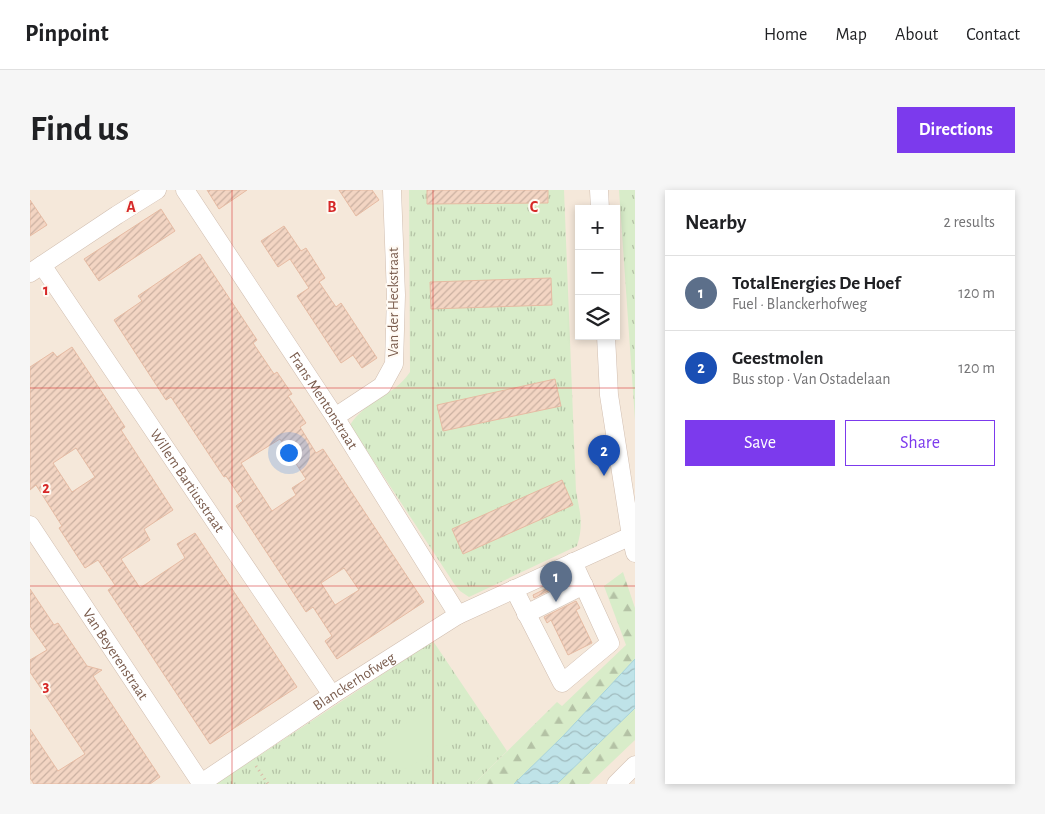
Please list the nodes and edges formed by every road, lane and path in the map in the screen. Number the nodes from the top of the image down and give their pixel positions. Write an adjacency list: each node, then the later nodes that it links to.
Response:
1 (157, 190): 6 (street)
2 (185, 190): 8 (street, Frans Mentonstraat)
3 (392, 190): 8 (street, Van der Heckstraat)
4 (599, 190): 5 (street)
5 (600, 205)
6 (36, 269): 17 (street, Willem Bartiusstraat)
7 (606, 340): 10 (street)
8 (336, 417): 16 (street, Frans Mentonstraat)
9 (30, 525): 20 (street, Van Beyerenstraat)
10 (630, 536): 11 (street); 12 (street, Blanckerhofweg)
11 (635, 553)
12 (573, 562): 13 (street); 14 (street, Blanckerhofweg)
13 (584, 585): 15 (street); 15 (street)
14 (514, 589): 15 (street); 16 (street, Blanckerhofweg)
15 (526, 614)
16 (458, 615): 17 (street, Blanckerhofweg)
17 (332, 695): 18 (street, Blanckerhofweg)
18 (246, 753): 20 (street, Blanckerhofweg); 21 (path)
19 (635, 766): 22 (street)
20 (200, 784)
21 (268, 784)
22 (616, 784)

